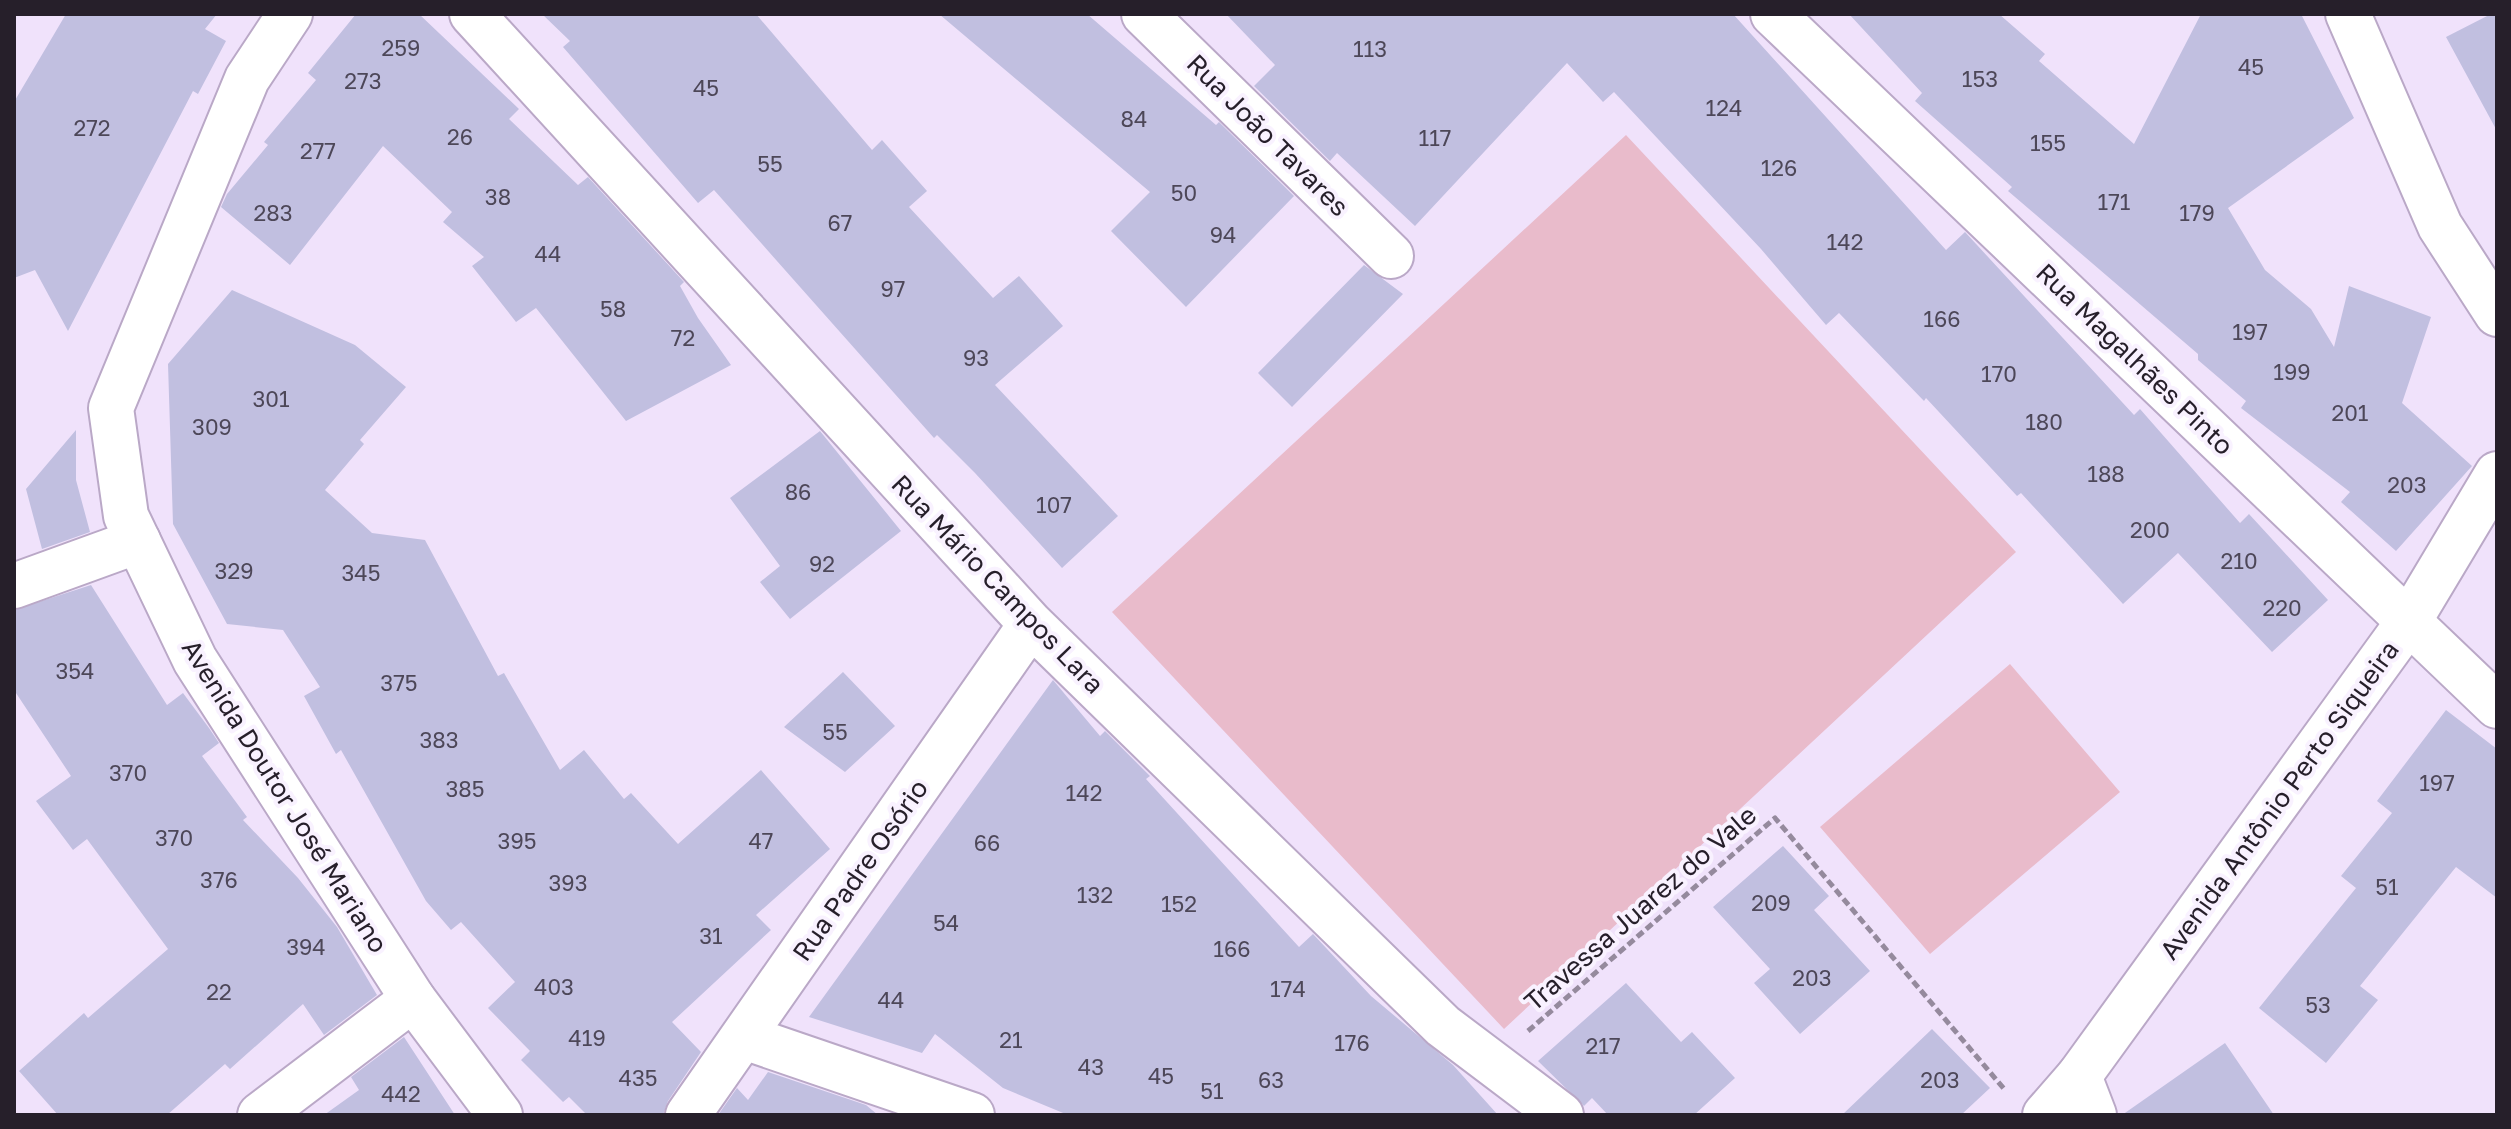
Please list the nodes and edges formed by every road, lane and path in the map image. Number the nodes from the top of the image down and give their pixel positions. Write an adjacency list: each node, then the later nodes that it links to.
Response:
1 (290, 14): 9 (street, Avenida Doutor José Mariano)
2 (472, 14): 12 (street, Rua Mário Campos Lara)
3 (1144, 14): 6 (street, Rua João Tavares)
4 (1773, 14): 11 (street, Rua Magalhães Pinto)
5 (2348, 14): 7 (street)
6 (1391, 256)
7 (2497, 314)
8 (2497, 474): 11 (street, Avenida Antônio Perto Siqueira)
9 (138, 541): 10 (street); 14 (street, Avenida Doutor José Mariano)
10 (14, 586)
11 (2409, 621): 13 (street, Rua Magalhães Pinto); 18 (street, Avenida Antônio Perto Siqueira)
12 (1031, 624): 15 (street, Rua Padre Osório); 16 (street, Rua Mário Campos Lara)
13 (2497, 706)
14 (413, 999): 19 (street); 20 (street, Avenida Doutor José Mariano)
15 (744, 1037): 21 (street, Rua Padre Osório); 22 (street)
16 (1491, 1062): 17 (path, Travessa Juarez do Vale); 23 (street, Rua Mário Campos Lara)
17 (2006, 1091)
18 (2087, 1096): 24 (street, Avenida Antônio Perto Siqueira)
19 (260, 1115)
20 (500, 1115)
21 (688, 1115)
22 (972, 1115)
23 (1561, 1115)
24 (2045, 1115)

